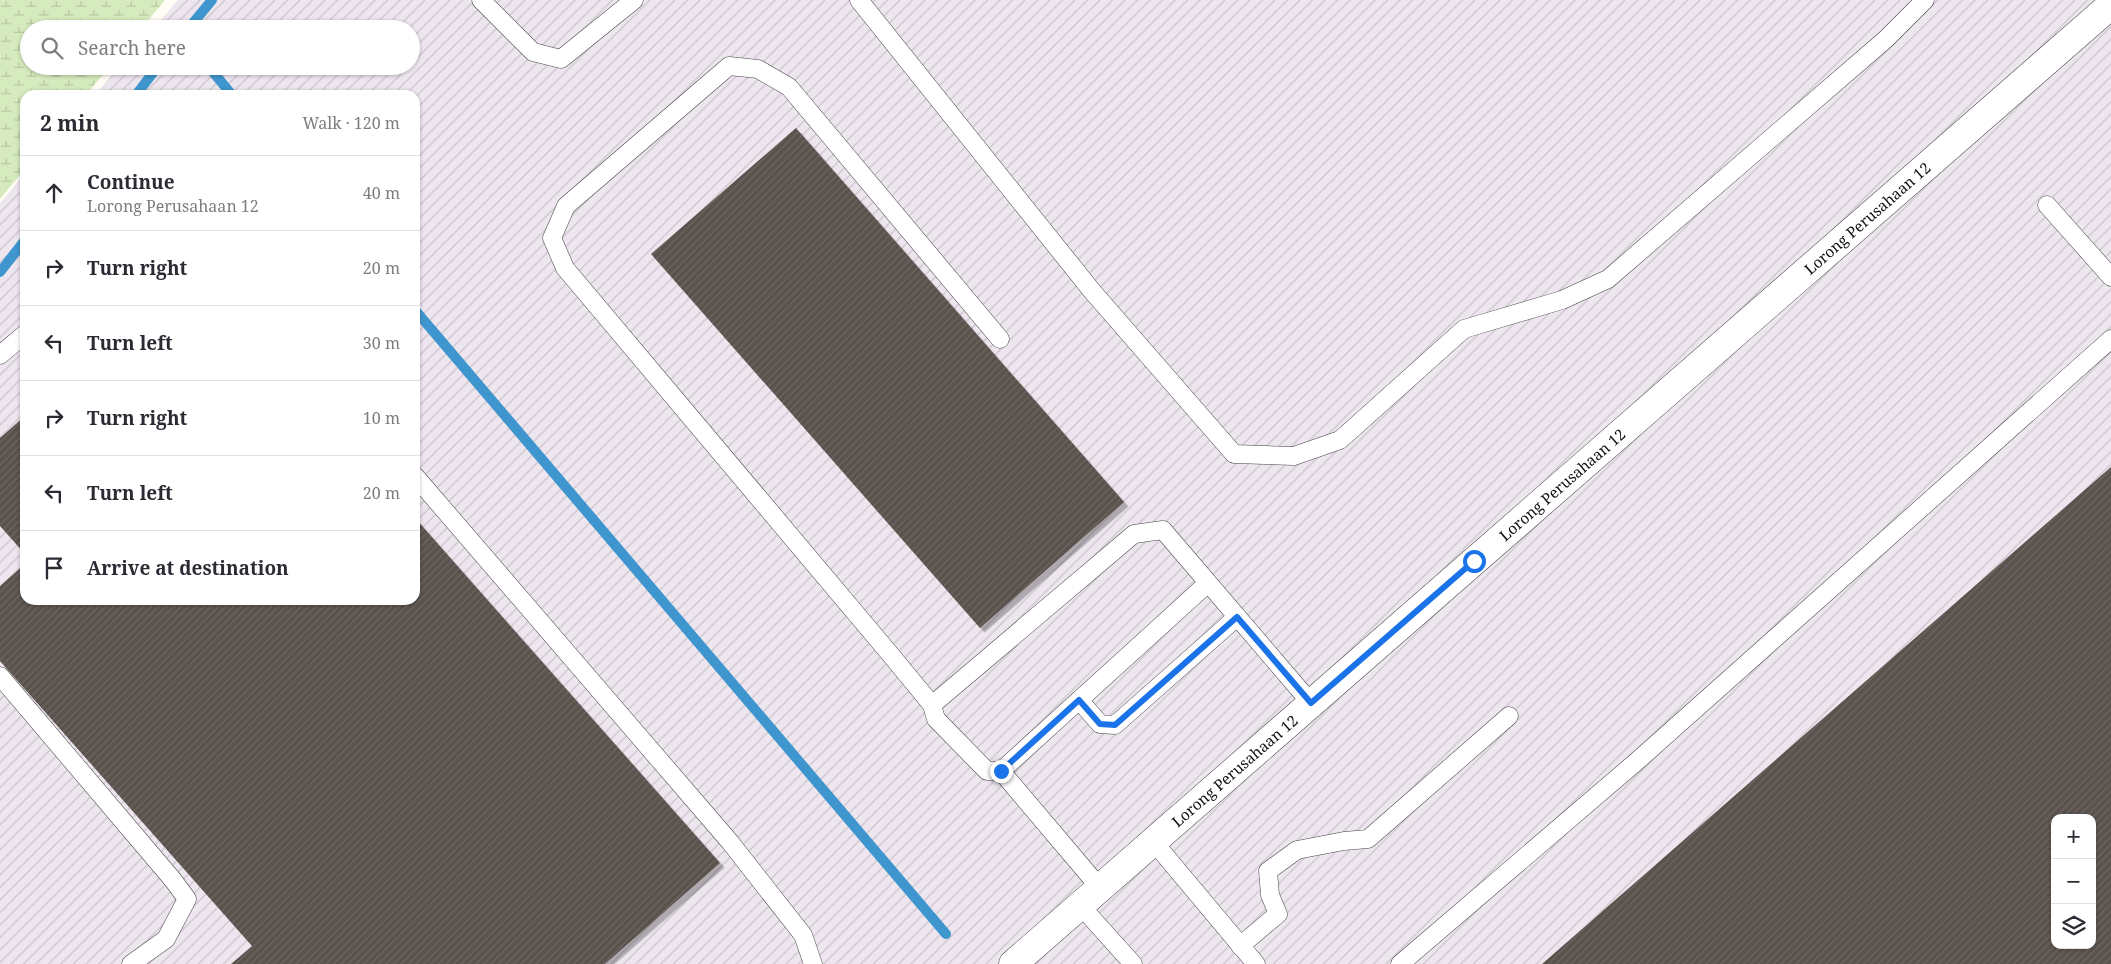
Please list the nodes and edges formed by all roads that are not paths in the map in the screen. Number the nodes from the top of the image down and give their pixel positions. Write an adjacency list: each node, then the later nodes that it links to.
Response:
1 (481, 0): 2 (lane)
2 (634, 0)
3 (859, 0): 4 (lane)
4 (1925, 0)
5 (2111, 5): 17 (street, Lorong Perusahaan 12)
6 (2047, 205): 7 (lane)
7 (2111, 278)
8 (20, 338): 11 (lane)
9 (1000, 339): 18 (lane)
10 (2111, 339): 29 (lane)
11 (0, 355)
12 (420, 482): 25 (lane)
13 (1208, 583): 14 (lane); 16 (lane); 18 (lane)
14 (1237, 617): 16 (lane); 17 (lane)
15 (0, 676): 24 (lane)
16 (1079, 700): 20 (lane)
17 (1311, 703): 21 (street, Lorong Perusahaan 12)
18 (932, 705): 20 (lane)
19 (1509, 716): 23 (lane)
20 (1001, 771): 22 (lane)
21 (1153, 841): 22 (street, Lorong Perusahaan 12); 23 (lane)
22 (1090, 897): 26 (street, Lorong Perusahaan 12); 27 (lane)
23 (1240, 946): 28 (lane)
24 (131, 964)
25 (813, 964)
26 (1013, 964)
27 (1133, 964)
28 (1256, 964)
29 (1400, 964)

